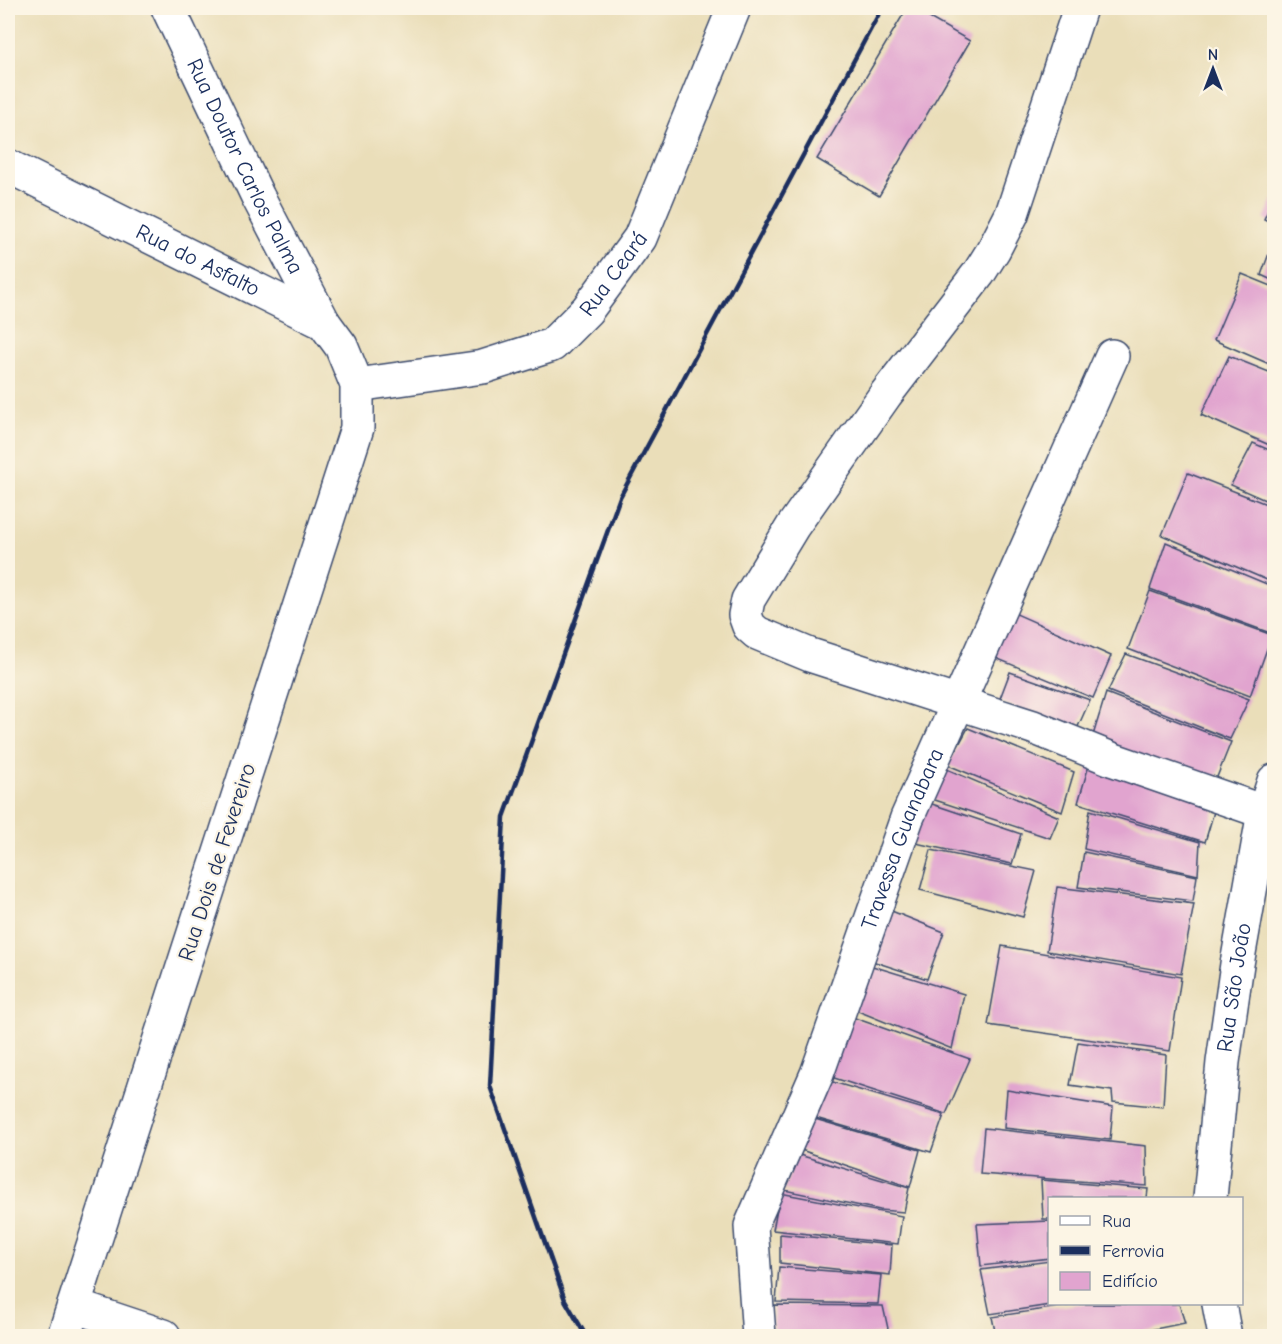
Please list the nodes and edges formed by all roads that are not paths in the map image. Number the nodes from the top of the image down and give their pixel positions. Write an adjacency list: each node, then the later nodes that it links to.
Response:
1 (168, 8): 5 (street, Rua Doutor Carlos Palma)
2 (734, 8): 7 (street, Rua Ceará)
3 (1080, 8): 8 (street)
4 (8, 166): 5 (street, Rua do Asfalto)
5 (324, 323): 7 (street, Rua do Asfalto)
6 (1112, 356): 8 (street, Travessa Guanabara)
7 (357, 385): 13 (street, Rua Dois de Fevereiro)
8 (957, 701): 10 (street); 16 (street, Travessa Guanabara)
9 (1275, 781): 10 (street, Rua São João)
10 (1264, 812): 11 (street, Rua São João)
11 (1210, 1197)
12 (1219, 1305): 17 (street)
13 (74, 1306): 14 (street, Rua Dois de Fevereiro); 15 (street)
14 (64, 1336)
15 (164, 1336)
16 (759, 1336)
17 (1225, 1336)

